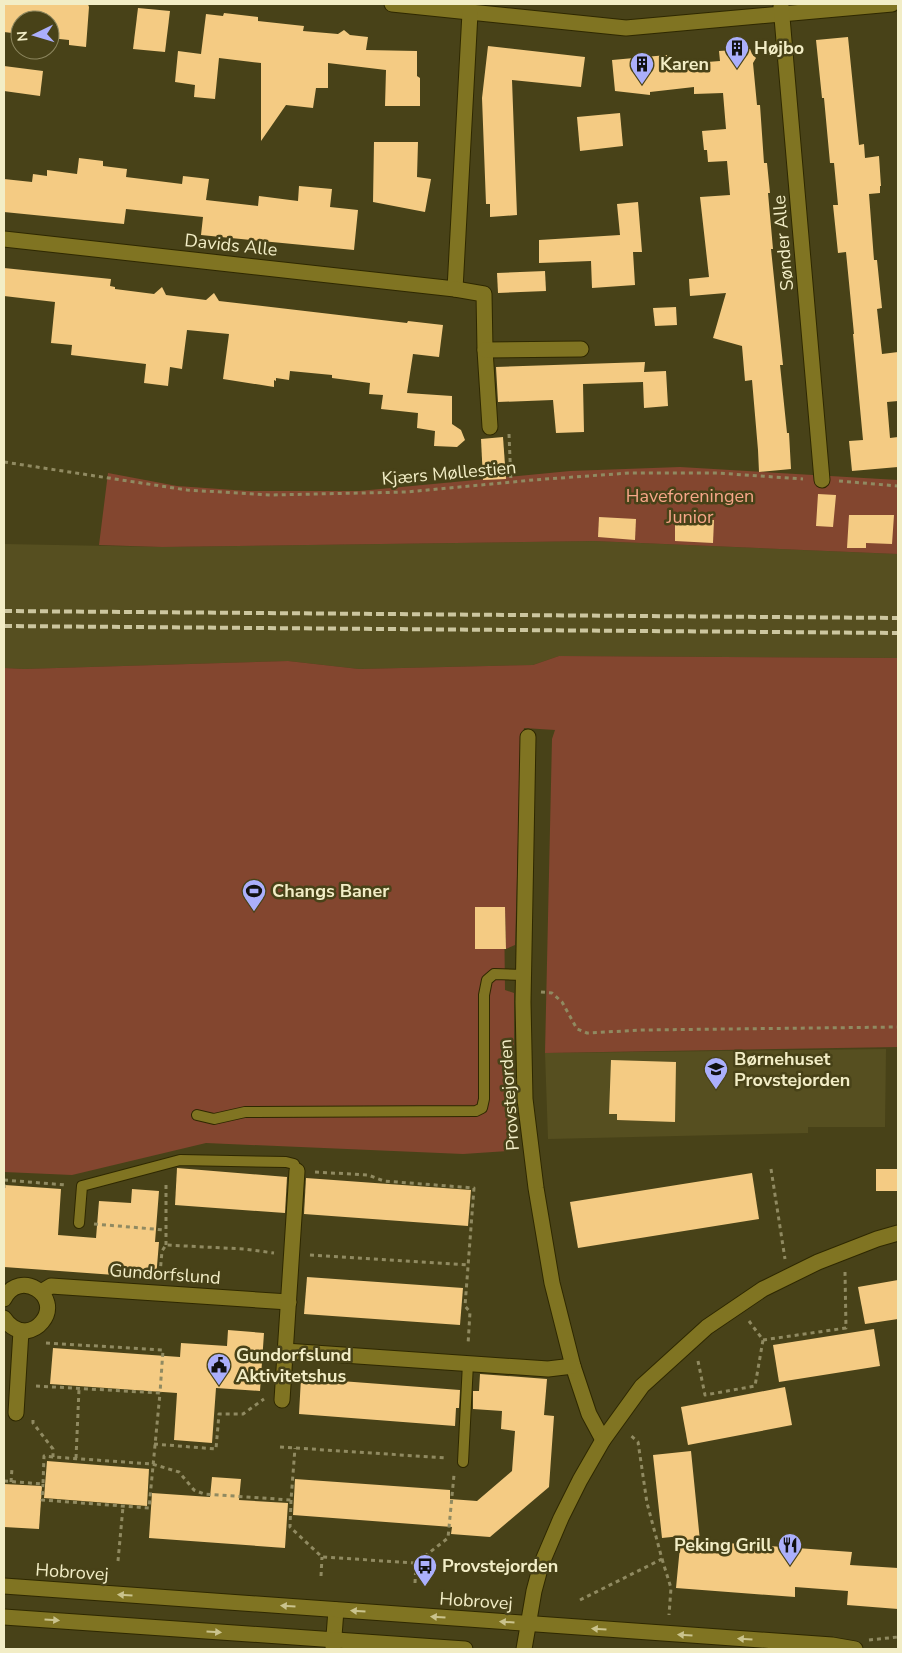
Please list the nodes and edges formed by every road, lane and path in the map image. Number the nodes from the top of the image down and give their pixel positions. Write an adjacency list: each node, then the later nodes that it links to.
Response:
1 (392, 4): 5 (street)
2 (892, 4): 4 (street)
3 (487, 9): 4 (street); 5 (street)
4 (782, 9): 12 (street, Sønder Alle)
5 (470, 13): 7 (street)
6 (4, 239): 7 (street, Davids Alle)
7 (455, 289): 9 (street, Davids Alle)
8 (581, 349): 9 (street)
9 (485, 350): 10 (street, Davids Alle)
10 (489, 421): 13 (path)
11 (4, 462): 13 (path, Kjærs Møllestien)
12 (822, 480): 13 (path, Kjærs Møllestien); 14 (path, Kjærs Møllestien)
13 (511, 482)
14 (898, 486)
15 (528, 737): 16 (street, Provstejorden)
16 (523, 975): 17 (street, Provstejorden); 19 (lane)
17 (523, 990): 18 (path); 41 (street, Provstejorden)
18 (898, 1027)
19 (198, 1115)
20 (167, 1163): 22 (lane); 23 (lane); 26 (path)
21 (771, 1169): 30 (path)
22 (297, 1171): 33 (street); 40 (path)
23 (82, 1186): 24 (path); 25 (lane)
24 (4, 1188)
25 (78, 1223): 26 (path)
26 (165, 1230): 28 (path)
27 (898, 1232): 29 (street)
28 (166, 1245)
29 (845, 1251): 30 (street); 38 (path)
30 (788, 1276): 34 (street)
31 (41, 1292): 32 (street, Gundorfslund); 33 (street, Gundorfslund); 36 (street)
32 (4, 1299)
33 (289, 1302): 39 (street)
34 (738, 1306): 37 (street); 38 (path)
35 (4, 1318): 36 (street)
36 (21, 1335): 43 (street); 46 (path)
37 (694, 1339): 38 (path); 51 (street)
38 (763, 1340)
39 (285, 1351): 40 (street); 48 (street)
40 (467, 1363): 41 (street); 59 (lane)
41 (573, 1366): 52 (street, Provstejorden)
42 (36, 1377): 44 (path)
43 (18, 1384): 44 (path); 49 (street)
44 (36, 1386): 45 (path); 47 (path)
45 (79, 1389): 46 (path); 57 (path)
46 (160, 1394): 53 (path)
47 (35, 1395)
48 (282, 1400): 53 (path)
49 (16, 1413)
50 (34, 1414): 56 (path)
51 (616, 1422): 52 (street); 69 (path)
52 (603, 1440): 78 (street)
53 (154, 1444): 60 (path)
54 (280, 1447): 55 (path)
55 (295, 1448): 58 (path); 66 (path)
56 (53, 1457): 57 (path); 64 (path)
57 (76, 1458): 60 (path)
58 (450, 1460)
59 (463, 1462)
60 (152, 1464): 66 (path); 67 (path)
61 (12, 1468): 63 (path)
62 (4, 1481): 63 (path)
63 (11, 1482): 64 (path)
64 (43, 1484): 67 (path)
65 (453, 1494): 71 (path)
66 (291, 1500): 68 (path)
67 (124, 1507): 70 (path)
68 (322, 1557): 71 (path); 72 (path)
69 (662, 1559): 75 (path); 79 (path)
70 (118, 1561)
71 (416, 1563): 73 (path)
72 (321, 1576)
73 (415, 1583)
74 (4, 1586): 76 (street, Hobrovej, one-way to 74)
75 (580, 1600)
76 (336, 1610): 78 (street, Hobrovej, one-way to 76); 81 (street)
77 (4, 1616): 81 (street, one-way to 81)
78 (528, 1624): 79 (street, Hobrovej, one-way to 78); 83 (street)
79 (668, 1634): 80 (street, Hobrovej, one-way to 79)
80 (719, 1643): 84 (street, Hobrovej, one-way to 80)
81 (334, 1645): 82 (street)
82 (465, 1649)
83 (524, 1649)
84 (855, 1649)

